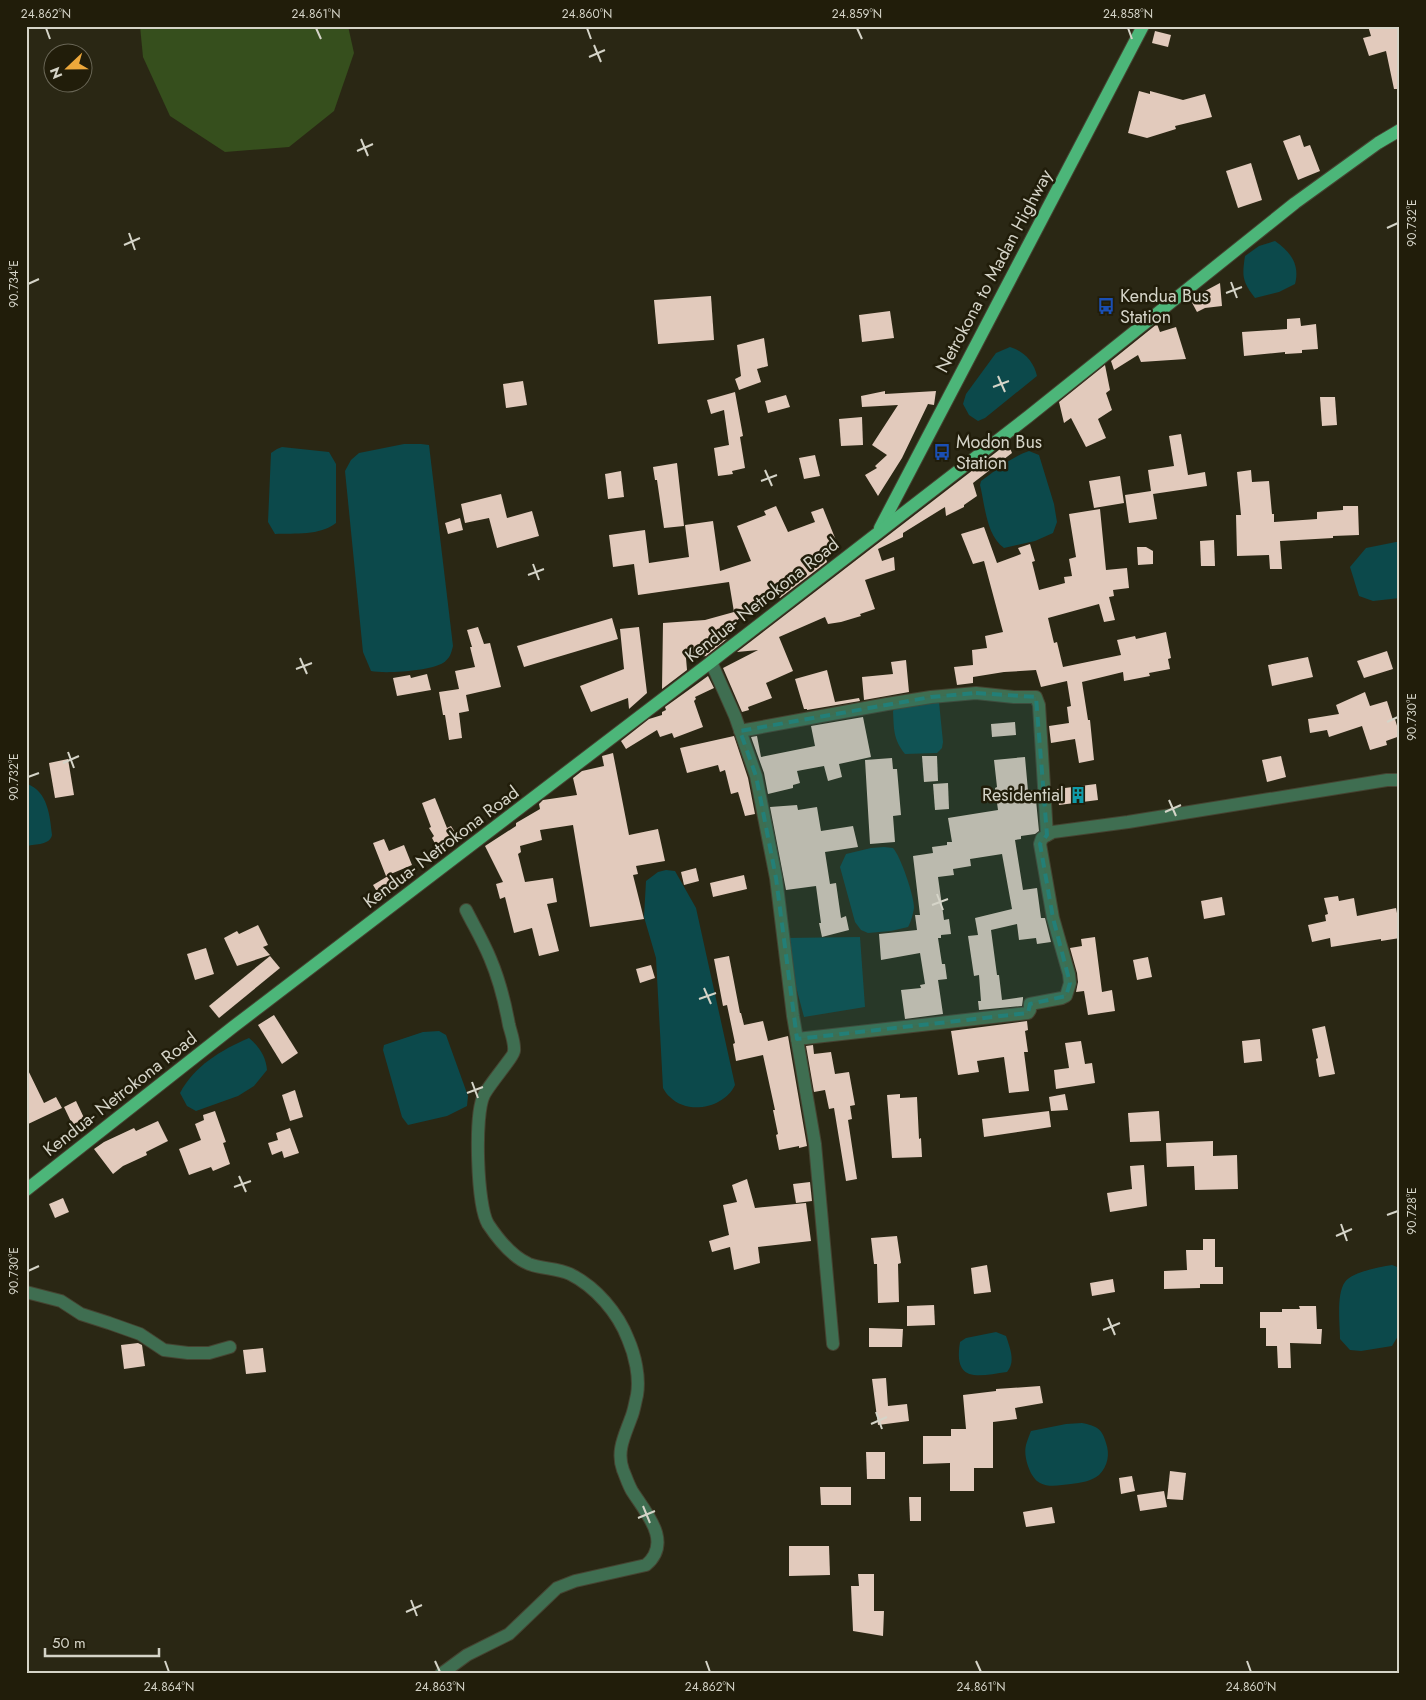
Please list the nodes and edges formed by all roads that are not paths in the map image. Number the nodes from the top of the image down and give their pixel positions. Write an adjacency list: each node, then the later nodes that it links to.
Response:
1 (1143, 26): 3 (main road, Netrokona to Madan Highway)
2 (1400, 130): 3 (main road, Kendua- Netrokona Road)
3 (877, 532): 4 (main road, Kendua- Netrokona Road)
4 (711, 662): 5 (street); 10 (main road, Kendua- Netrokona Road)
5 (740, 731): 7 (street); 9 (street)
6 (1400, 780): 7 (street)
7 (1047, 835): 9 (street)
8 (466, 910): 14 (street)
9 (797, 1039): 12 (street)
10 (26, 1190)
11 (26, 1292): 13 (street)
12 (833, 1344)
13 (230, 1347)
14 (441, 1674)

